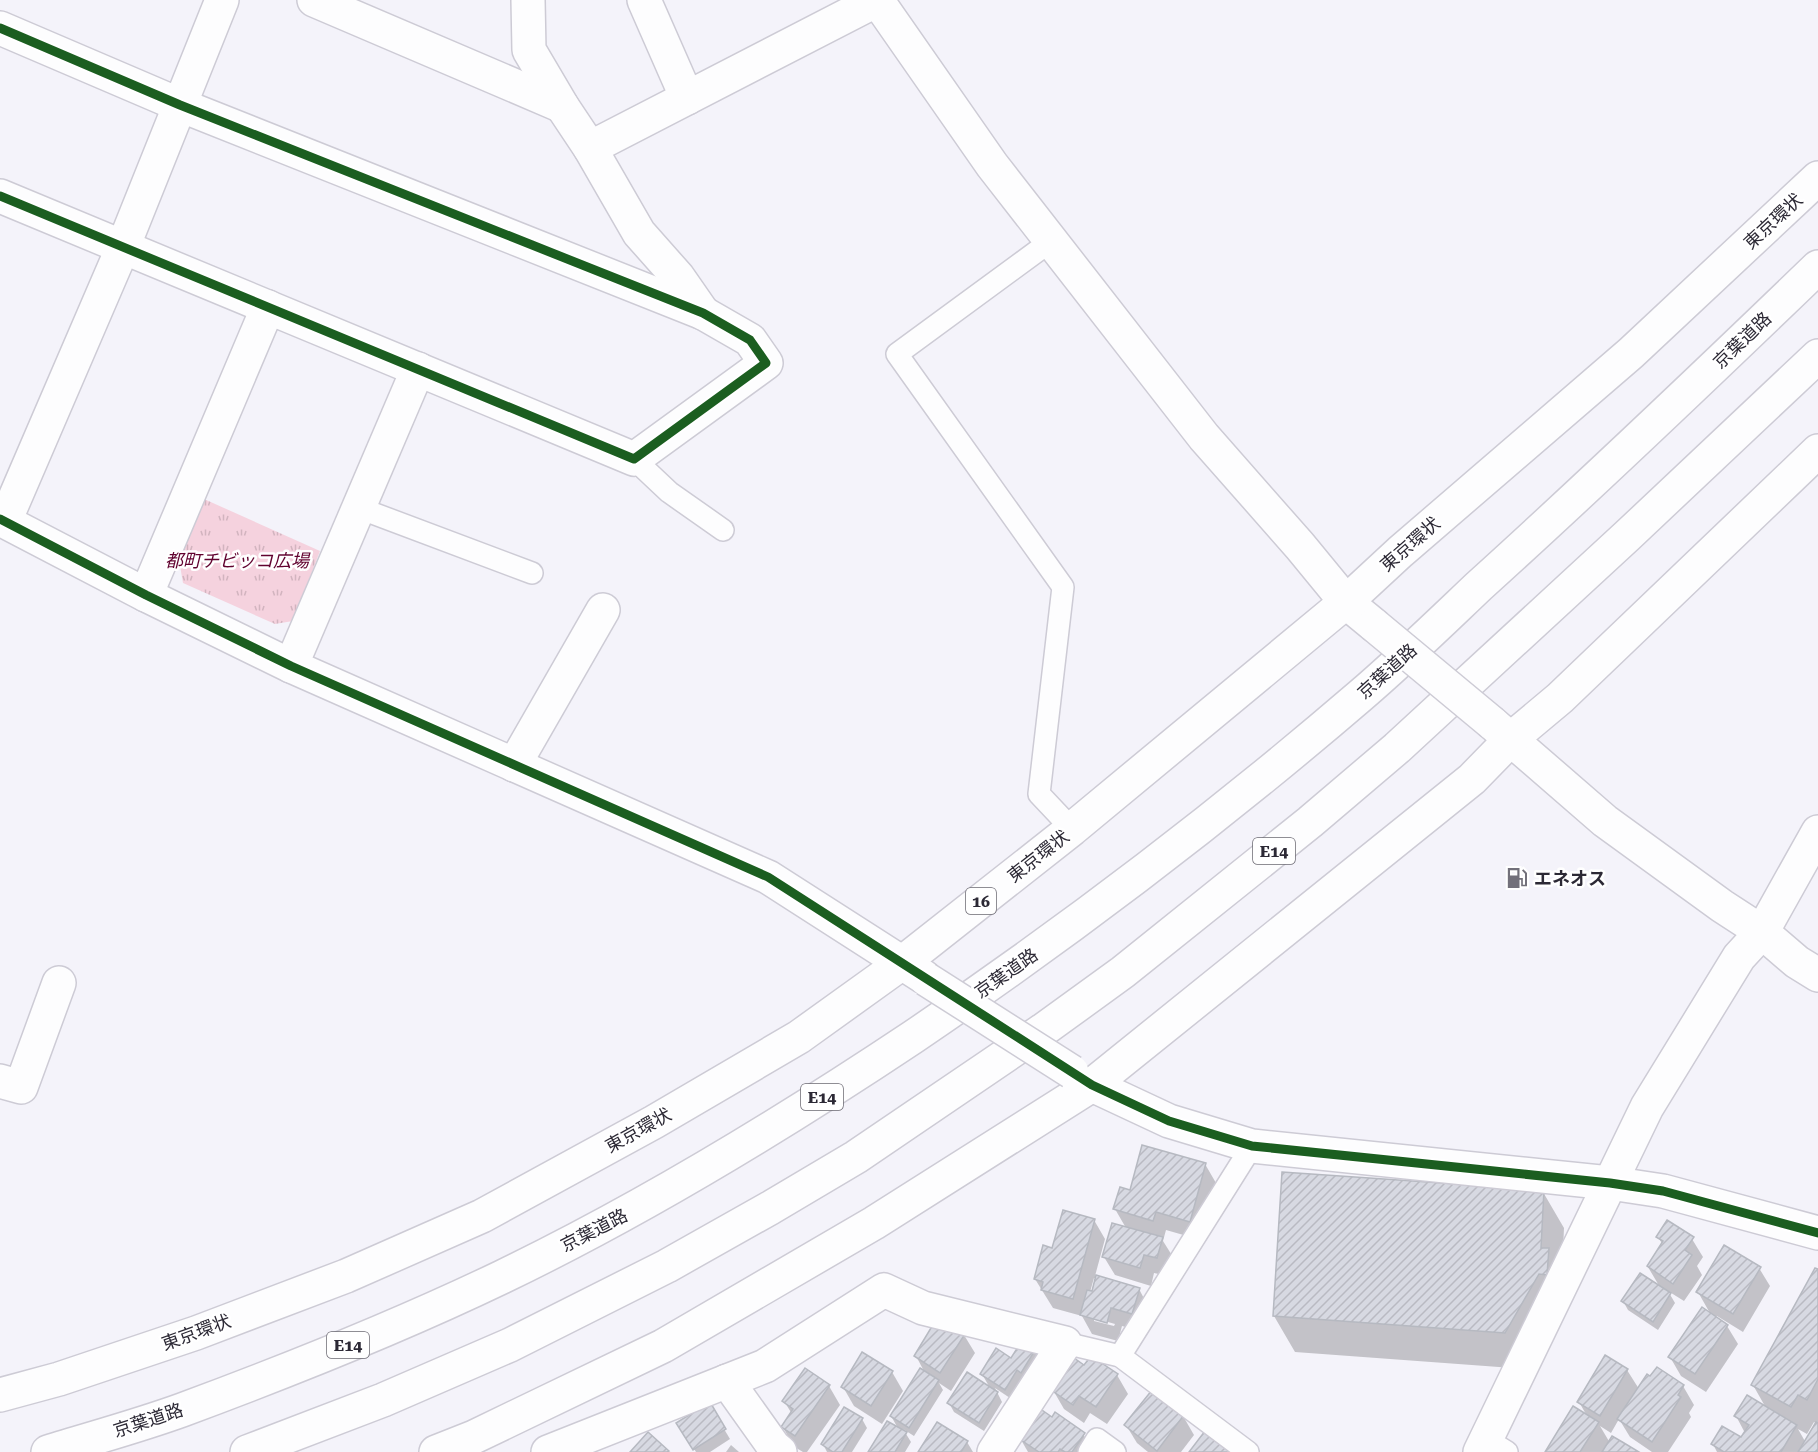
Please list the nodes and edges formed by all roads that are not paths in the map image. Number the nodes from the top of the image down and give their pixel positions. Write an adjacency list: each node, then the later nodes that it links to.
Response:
1 (222, 0): 8 (main road)
2 (314, 0): 9 (main road)
3 (528, 0): 9 (main road)
4 (644, 0): 7 (main road)
5 (877, 0): 7 (main road); 13 (main road)
6 (0, 28): 8 (main road)
7 (687, 98): 10 (main road)
8 (180, 105): 14 (main road); 17 (main road)
9 (562, 106): 10 (main road)
10 (590, 148): 17 (main road)
11 (1818, 178): 27 (main road, 東京環状 / 16)
12 (0, 196): 14 (main road)
13 (1051, 241): 27 (main road); 32 (lane)
14 (123, 246): 16 (main road); 23 (main road)
15 (1818, 267): 49 (main road, 京葉道路 / E14)
16 (268, 307): 19 (main road); 26 (main road)
17 (703, 313): 21 (main road)
18 (1818, 356): 50 (main road, E14)
19 (418, 369): 21 (main road); 22 (main road)
20 (1818, 451): 30 (main road)
21 (634, 459): 24 (lane)
22 (359, 508): 25 (lane); 29 (main road)
23 (3, 520): 26 (main road)
24 (723, 530)
25 (532, 573)
26 (146, 595): 29 (main road)
27 (1346, 602): 30 (main road, bridge); 32 (main road, 東京環状 / 16)
28 (603, 610): 31 (main road)
29 (291, 666): 31 (main road)
30 (1501, 731): 34 (main road); 38 (main road)
31 (514, 765): 35 (main road)
32 (1072, 830): 35 (main road, 東京環状 / 16)
33 (1818, 832): 34 (main road)
34 (1762, 932): 36 (main road); 41 (main road)
35 (914, 971): 38 (main road, bridge); 46 (main road, 東京環状 / 16)
36 (1818, 975)
37 (59, 983): 39 (main road)
38 (1082, 1078): 40 (main road); 51 (main road)
39 (0, 1081)
40 (1252, 1146): 41 (main road); 44 (lane)
41 (1610, 1183): 42 (main road); 47 (main road)
42 (1818, 1233)
43 (1065, 1343): 44 (lane); 45 (main road); 53 (main road)
44 (1120, 1356): 56 (lane)
45 (726, 1381): 48 (main road); 52 (main road)
46 (0, 1395)
47 (1491, 1448)
48 (561, 1450)
49 (48, 1452)
50 (247, 1452)
51 (436, 1452)
52 (780, 1452)
53 (994, 1452)
54 (1089, 1452): 55 (lane)
55 (1115, 1452)
56 (1248, 1452)

